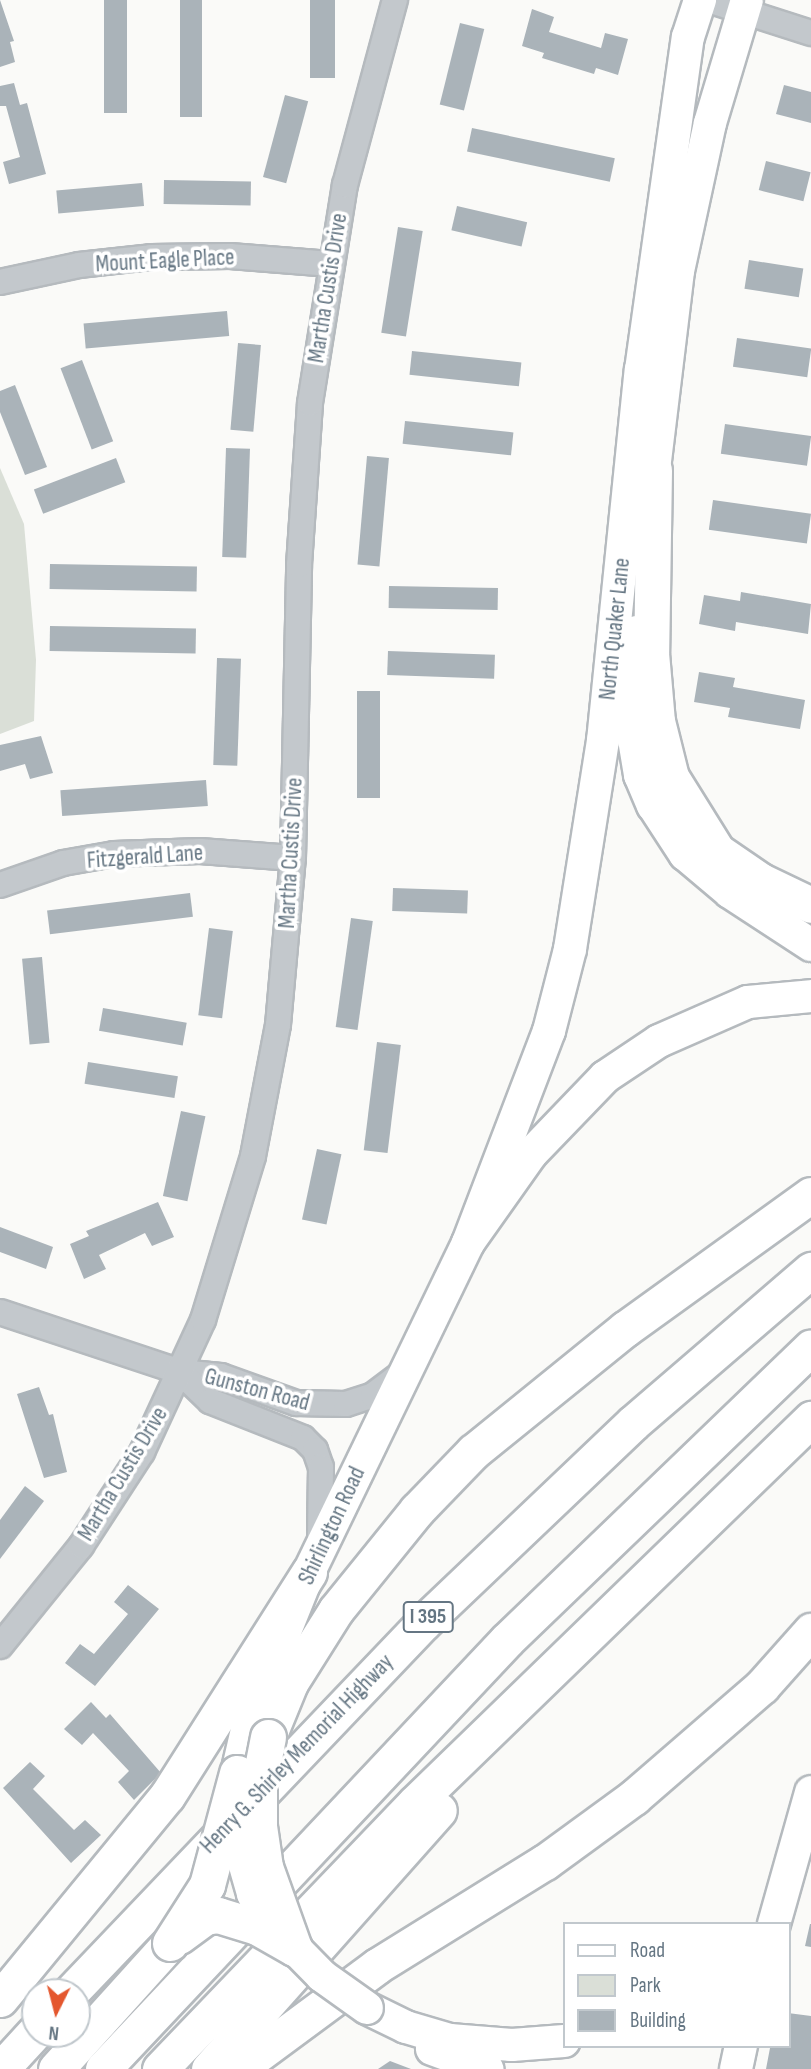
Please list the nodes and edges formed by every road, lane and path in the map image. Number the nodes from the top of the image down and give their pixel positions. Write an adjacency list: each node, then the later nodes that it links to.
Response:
1 (395, 0): 6 (street, Martha Custis Drive)
2 (700, 0): 15 (main road, North Quaker Lane)
3 (708, 0): 4 (street)
4 (745, 5): 5 (street); 8 (main road, North Quaker Lane)
5 (811, 33)
6 (331, 264): 7 (street, Mount Eagle Place); 9 (street, Martha Custis Drive)
7 (0, 282)
8 (654, 470): 11 (highway); 12 (main road, North Quaker Lane)
9 (293, 858): 10 (street, Fitzgerald Lane); 20 (street, Martha Custis Drive)
10 (0, 885)
11 (811, 905)
12 (811, 945)
13 (811, 996): 15 (main road, Shirlington Road)
14 (811, 1195): 32 (highway, bridge)
15 (468, 1243): 19 (main road, Shirlington Road)
16 (811, 1270): 33 (highway, Henry G. Shirley Memorial Highway / I 395)
17 (0, 1312): 20 (street, Gunston Road)
18 (811, 1347): 41 (highway)
19 (407, 1369): 20 (street, Gunston Road); 22 (main road, Shirlington Road)
20 (180, 1373): 22 (street, Gunston Road); 25 (street, Martha Custis Drive)
21 (811, 1419): 23 (highway)
22 (314, 1563): 26 (main road, Shirlington Road); 34 (highway)
23 (604, 1618): 42 (highway); 43 (highway)
24 (811, 1631): 44 (highway)
25 (0, 1646)
26 (237, 1773): 31 (highway, bridge); 32 (main road, Shirlington Road, bridge)
27 (811, 1792): 28 (main road)
28 (793, 1853): 29 (main road); 30 (main road)
29 (755, 1922)
30 (775, 1922)
31 (170, 1944): 32 (highway, bridge); 40 (highway)
32 (294, 1948): 35 (main road, Shirlington Road, bridge)
33 (84, 1978)
34 (0, 1999)
35 (367, 2008): 36 (main road, Shirlington Road); 45 (main road)
36 (562, 2041)
37 (21, 2047): 39 (highway)
38 (741, 2048): 46 (main road)
39 (1, 2069)
40 (56, 2069)
41 (103, 2069)
42 (160, 2069)
43 (209, 2069)
44 (238, 2069)
45 (487, 2069)
46 (736, 2069)

